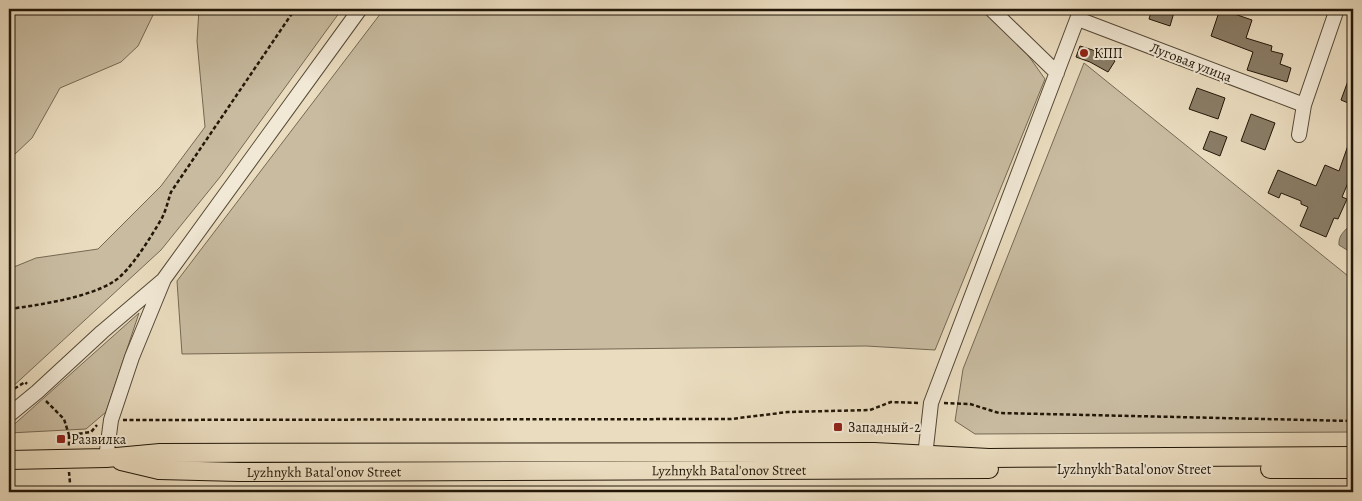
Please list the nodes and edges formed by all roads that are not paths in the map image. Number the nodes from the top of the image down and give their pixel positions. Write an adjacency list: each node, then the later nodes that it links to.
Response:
1 (360, 9): 8 (street)
2 (991, 9): 5 (street)
3 (1338, 9): 6 (street)
4 (1079, 14): 5 (street); 6 (street, Луговая улица)
5 (1057, 73): 13 (street)
6 (1304, 105): 7 (street)
7 (1299, 135)
8 (164, 279): 9 (street); 11 (street)
9 (9, 415)
10 (1353, 456): 13 (main road, Lyzhnykh Batal'onov Street)
11 (106, 458): 12 (main road, Lyzhnykh Batal'onov Street); 13 (main road, Lyzhnykh Batal'onov Street)
12 (9, 460)
13 (924, 462): 14 (main road, Lyzhnykh Batal'onov Street)
14 (1353, 469)

